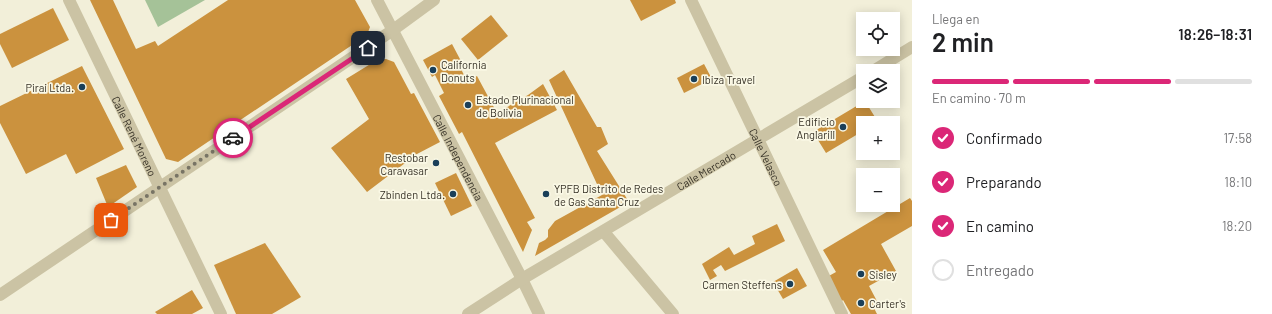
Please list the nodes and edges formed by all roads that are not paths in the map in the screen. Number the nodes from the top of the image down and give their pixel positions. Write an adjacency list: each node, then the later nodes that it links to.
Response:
1 (69, 0): 10 (street, Calle René Moreno)
2 (377, 0): 5 (street, Calle Independencia)
3 (434, 0): 5 (street)
4 (691, 0): 9 (street, Calle Velasco)
5 (393, 30): 10 (street); 12 (street, Calle Independencia)
6 (912, 48): 7 (street)
7 (885, 64)
8 (856, 81): 9 (street, Calle Mercado)
9 (758, 140): 11 (street, Calle Mercado); 18 (street, Calle Velasco)
10 (160, 186): 13 (street); 14 (street, Calle René Moreno)
11 (604, 232): 12 (street, Calle Mercado); 17 (street)
12 (522, 280): 15 (street, Calle Mercado); 16 (street, Calle Independencia)
13 (0, 296)
14 (221, 314)
15 (468, 314)
16 (538, 314)
17 (673, 314)
18 (842, 314)

